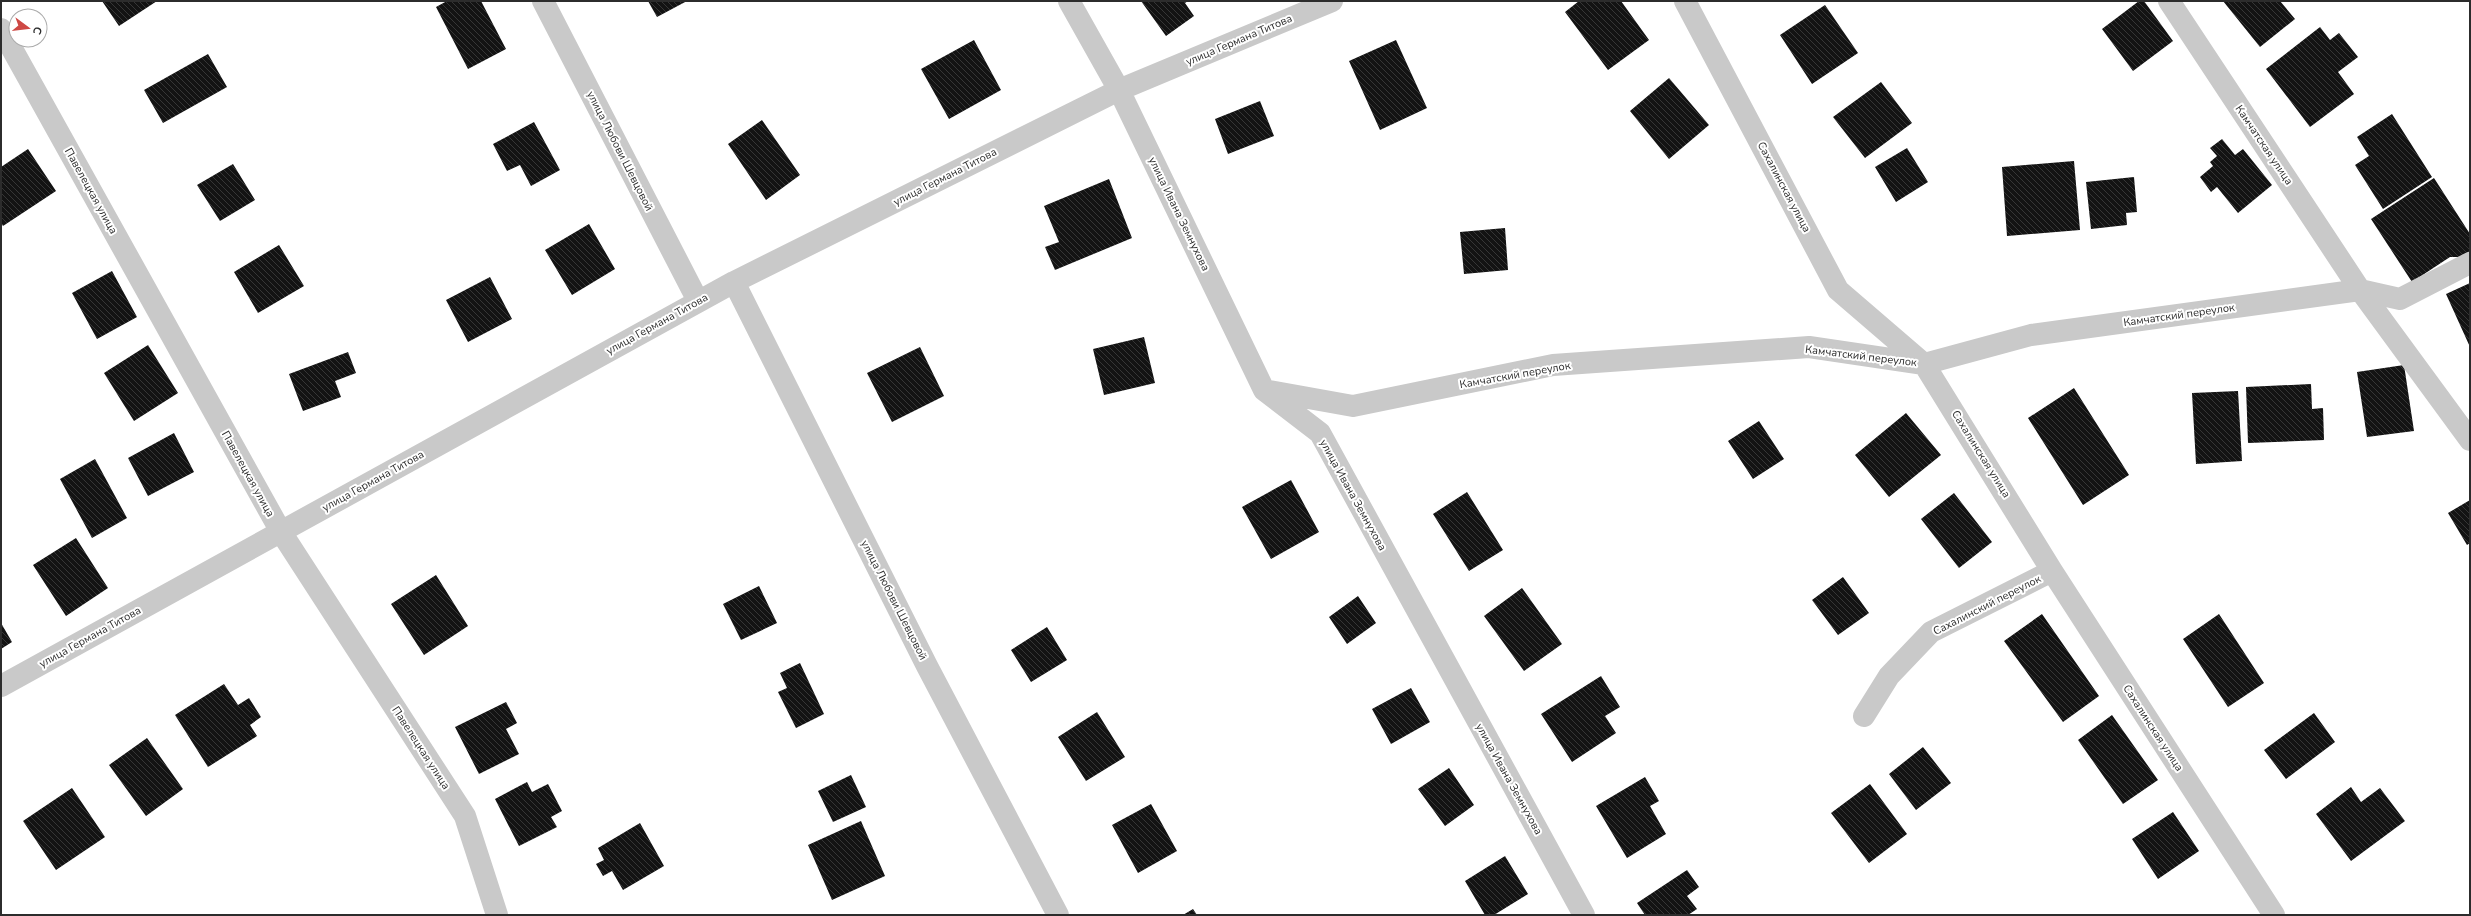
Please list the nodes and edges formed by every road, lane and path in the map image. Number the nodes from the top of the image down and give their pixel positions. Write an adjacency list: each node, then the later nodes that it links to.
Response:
1 (543, 1): 11 (street, улица Любови Шевцовой)
2 (1070, 1): 7 (street, улица Ивана Земнухова)
3 (1332, 1): 7 (street, улица Германа Титова)
4 (1685, 1): 12 (street, Сахалинская улица)
5 (2168, 1): 10 (street, Камчатская улица)
6 (1, 29): 15 (street, Павелецкая улица)
7 (1119, 90): 9 (street, улица Германа Титова); 13 (street, улица Ивана Земнухова)
8 (2470, 263): 10 (street, Камчатский переулок)
9 (734, 282): 11 (street, улица Германа Титова); 20 (street, улица Любови Шевцовой)
10 (2360, 290): 12 (street, Камчатский переулок); 14 (street, Камчатская улица)
11 (698, 301): 15 (street, улица Германа Титова)
12 (1924, 364): 13 (street, Камчатский переулок); 16 (street, Сахалинская улица)
13 (1264, 390): 21 (street, улица Ивана Земнухова)
14 (2470, 440)
15 (280, 532): 17 (street, улица Германа Титова); 19 (street, Павелецкая улица)
16 (2052, 571): 18 (street, Сахалинский переулок); 22 (street, Сахалинская улица)
17 (1, 686)
18 (1864, 716)
19 (497, 915)
20 (1058, 915)
21 (1584, 915)
22 (2274, 915)

